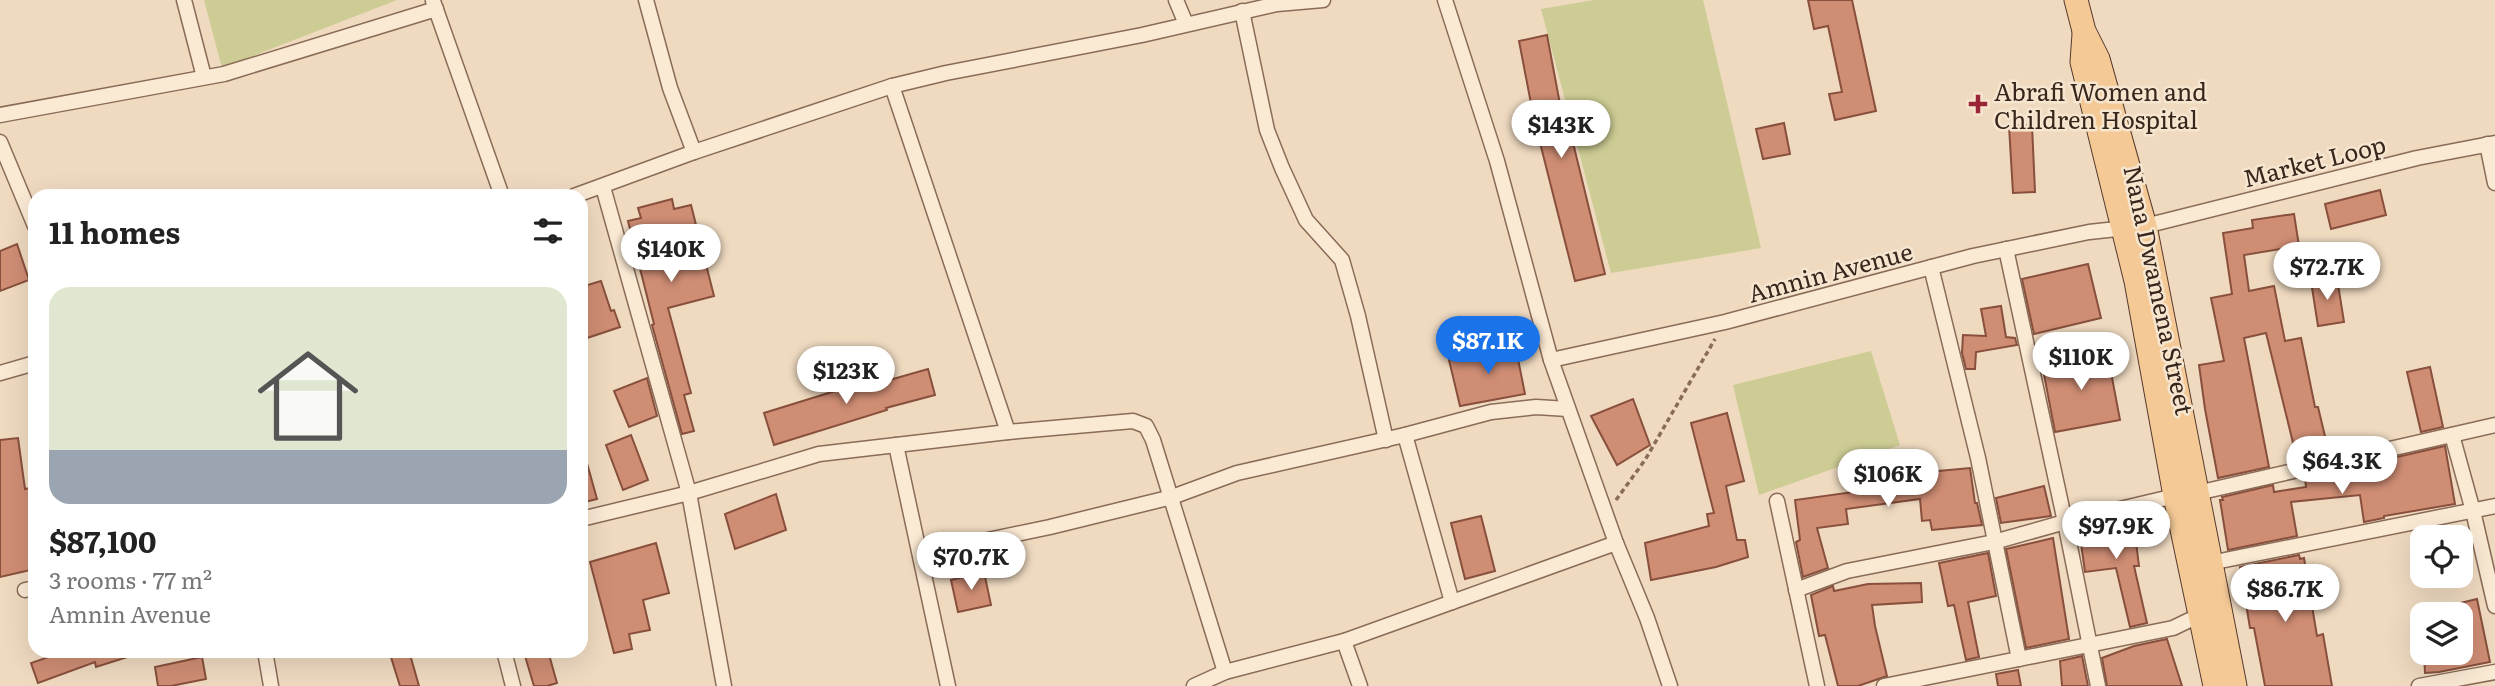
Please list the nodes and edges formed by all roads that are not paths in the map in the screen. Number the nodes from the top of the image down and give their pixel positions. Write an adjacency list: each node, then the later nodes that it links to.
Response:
1 (184, 0): 12 (street)
2 (646, 0): 17 (street)
3 (1176, 0): 10 (street)
4 (1323, 0): 7 (street)
5 (1445, 0): 27 (street)
6 (2076, 0): 11 (main road)
7 (1276, 2): 9 (street)
8 (434, 4): 12 (street); 20 (street)
9 (1242, 11): 10 (street); 35 (street)
10 (1186, 24): 13 (street)
11 (2084, 31): 23 (main road, Nana Dwamena Street); 24 (main road, Nana Dwamena Street)
12 (204, 77): 14 (street)
13 (892, 86): 17 (street); 32 (street)
14 (0, 115)
15 (0, 142): 22 (street)
16 (2491, 143): 18 (street); 23 (street, Market Loop)
17 (694, 152): 19 (street)
18 (2495, 183)
19 (603, 187): 21 (street); 37 (street)
20 (500, 189)
21 (588, 192)
22 (28, 209)
23 (2145, 226): 24 (street, Market Loop); 38 (main road, Nana Dwamena Street)
24 (2121, 227): 25 (street, Amnin Avenue); 38 (main road, Nana Dwamena Street)
25 (2006, 249): 26 (street, Amnin Avenue); 44 (street)
26 (1931, 267): 27 (street, Amnin Avenue); 45 (street)
27 (1551, 360): 30 (street)
28 (28, 365): 29 (street)
29 (0, 373)
30 (1567, 409): 33 (street); 46 (street)
31 (2495, 425): 34 (street)
32 (1008, 432): 36 (street); 39 (street)
33 (1405, 435): 35 (street); 50 (street)
34 (2452, 435): 38 (street); 42 (street)
35 (1386, 440): 39 (street)
36 (896, 445): 37 (street); 47 (street)
37 (689, 493): 43 (street); 63 (street)
38 (2186, 494): 44 (street); 48 (main road, Nana Dwamena Street); 52 (main road, Nana Dwamena Street)
39 (1172, 497): 47 (street); 59 (street)
40 (1777, 501): 49 (street)
41 (2495, 506): 42 (street)
42 (2473, 510): 48 (street); 51 (street)
43 (588, 517)
44 (2065, 522): 45 (street); 54 (street)
45 (1994, 542): 49 (street); 58 (street)
46 (1616, 543): 50 (street); 67 (street)
47 (921, 554): 64 (street)
48 (2210, 563): 72 (main road, Nana Dwamena Street)
49 (1796, 590): 68 (street)
50 (1452, 602): 53 (street)
51 (2495, 606)
52 (2200, 615): 54 (street); 71 (main road, Nana Dwamena Street)
53 (1344, 640): 59 (street); 66 (street)
54 (2090, 645): 58 (street); 70 (street)
55 (266, 658): 61 (street)
56 (277, 658): 61 (street)
57 (506, 658): 62 (street)
58 (2019, 659): 69 (street)
59 (1225, 672): 65 (street)
60 (2495, 672): 73 (street)
61 (270, 679)
62 (513, 686)
63 (724, 686)
64 (948, 686)
65 (1194, 686)
66 (1360, 686)
67 (1670, 686)
68 (1817, 686)
69 (1884, 686)
70 (2098, 686)
71 (2215, 686)
72 (2235, 686)
73 (2420, 686)

